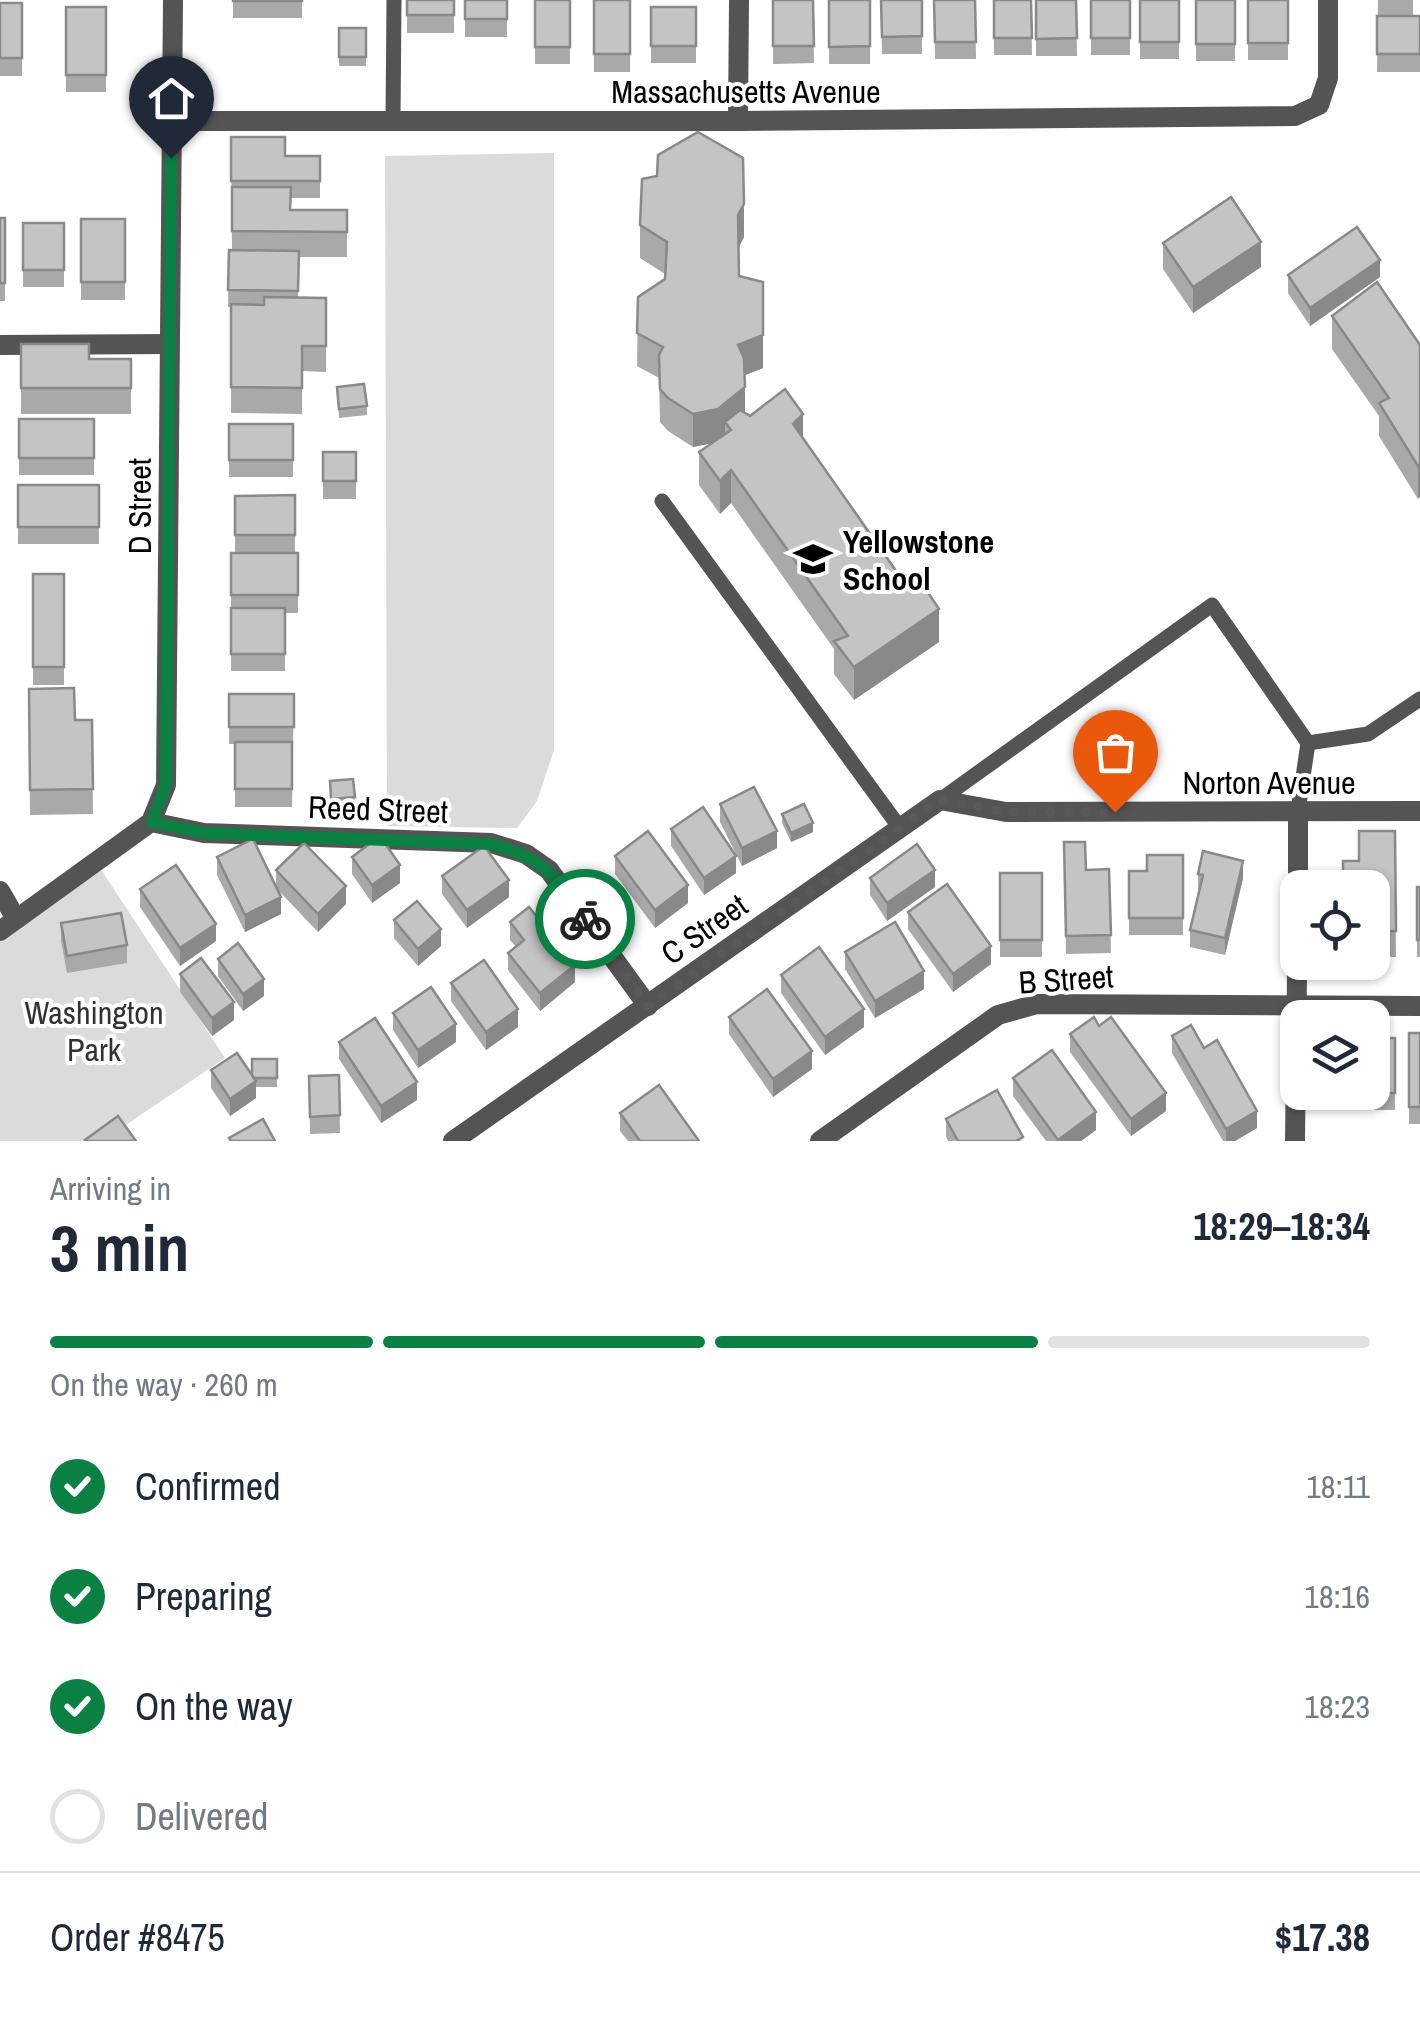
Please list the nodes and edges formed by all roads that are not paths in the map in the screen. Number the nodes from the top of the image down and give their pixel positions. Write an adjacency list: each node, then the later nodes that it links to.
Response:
1 (173, 0): 5 (street, D Street)
2 (394, 0): 6 (lane)
3 (740, 0): 7 (street)
4 (1328, 0): 7 (street, Massachusetts Avenue)
5 (171, 121): 6 (street, Massachusetts Avenue); 8 (street, D Street)
6 (394, 121): 7 (street, Massachusetts Avenue)
7 (738, 122)
8 (170, 344): 9 (street); 16 (street, D Street)
9 (0, 345)
10 (662, 501): 17 (lane)
11 (1420, 699): 12 (lane)
12 (1308, 743): 13 (lane); 15 (lane)
13 (940, 800): 15 (street, Norton Avenue); 17 (street, C Street)
14 (1420, 811): 15 (street, Norton Avenue)
15 (1298, 812): 18 (street)
16 (152, 822): 20 (street); 21 (street, Reed Street)
17 (900, 828): 21 (street, C Street)
18 (1298, 870)
19 (0, 891): 20 (street)
20 (8, 925)
21 (648, 1006): 26 (street, C Street)
22 (1280, 1006): 27 (street, B Street)
23 (1390, 1006): 24 (street, B Street)
24 (1420, 1006)
25 (1295, 1110): 28 (street)
26 (453, 1141)
27 (820, 1141)
28 (1295, 1141)

